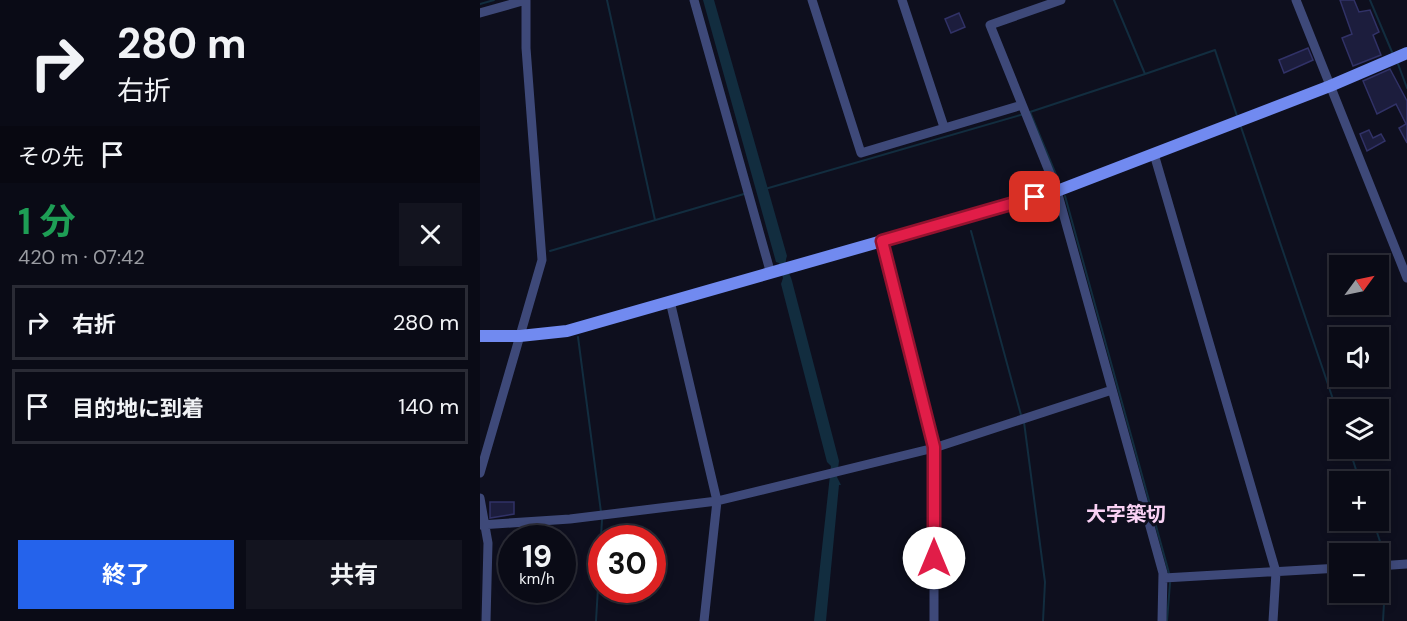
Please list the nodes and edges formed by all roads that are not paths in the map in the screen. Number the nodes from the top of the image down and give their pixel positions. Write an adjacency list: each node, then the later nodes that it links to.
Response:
1 (526, 0): 8 (street); 20 (street)
2 (694, 0): 16 (street)
3 (812, 0): 12 (street)
4 (902, 0): 12 (street)
5 (1061, 0): 7 (street)
6 (1296, 0): 10 (street)
7 (1033, 5): 11 (street)
8 (480, 13)
9 (1407, 53): 10 (street)
10 (1330, 86): 13 (street); 17 (street)
11 (1024, 111): 12 (street); 14 (street)
12 (944, 127)
13 (1154, 154): 14 (street); 30 (street)
14 (1057, 191): 15 (street); 21 (street)
15 (882, 241): 16 (street); 22 (street)
16 (773, 269): 18 (street)
17 (1407, 278)
18 (670, 302): 20 (street); 25 (street)
19 (480, 336): 20 (street)
20 (520, 336): 23 (street)
21 (1112, 390): 22 (street); 31 (street)
22 (934, 447): 25 (street); 34 (street)
23 (480, 473)
24 (480, 498): 26 (street)
25 (717, 501): 26 (street); 33 (street)
26 (483, 525): 32 (street)
27 (1407, 564): 28 (street)
28 (1389, 565)
29 (1329, 569): 30 (street)
30 (1276, 572): 31 (street); 36 (street)
31 (1164, 578): 35 (street)
32 (486, 621)
33 (704, 621)
34 (934, 621)
35 (1162, 621)
36 (1273, 621)

